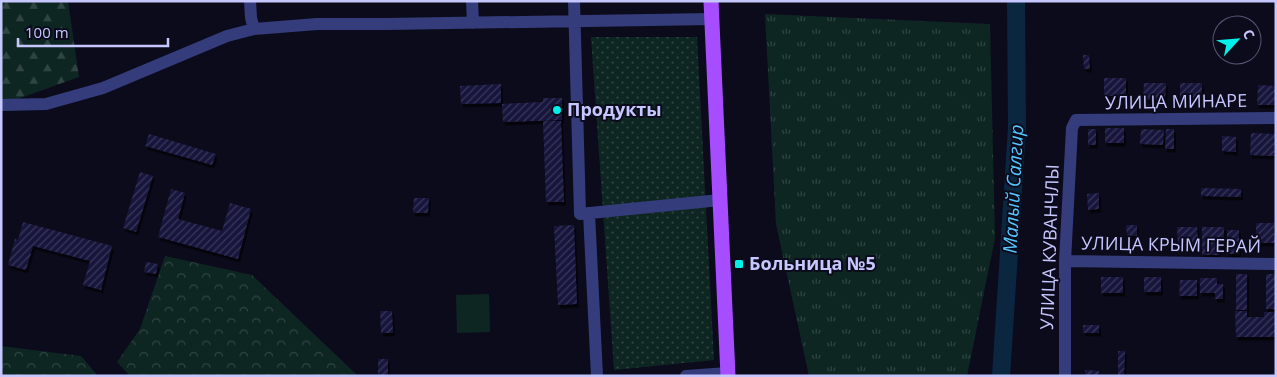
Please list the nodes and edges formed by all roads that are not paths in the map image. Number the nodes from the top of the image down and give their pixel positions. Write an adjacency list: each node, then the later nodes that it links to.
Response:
1 (250, 1): 8 (street)
2 (472, 1): 7 (street)
3 (574, 1): 6 (street)
4 (711, 1): 5 (main road)
5 (712, 19): 6 (street); 12 (main road)
6 (574, 22): 7 (street); 13 (street)
7 (474, 23): 8 (street)
8 (254, 29): 9 (street)
9 (1, 105)
10 (1276, 118): 11 (street, УЛИЦА МИНАРЕ)
11 (1076, 120): 14 (street, УЛИЦА КУВАНЧЛЫ)
12 (720, 200): 13 (street); 16 (main road)
13 (584, 214): 17 (street)
14 (1065, 261): 15 (street, УЛИЦА КРЫМ ГЕРАЙ); 19 (street, УЛИЦА КУВАНЧЛЫ)
15 (1276, 264)
16 (728, 374): 18 (street)
17 (596, 376)
18 (686, 376)
19 (1066, 376)

